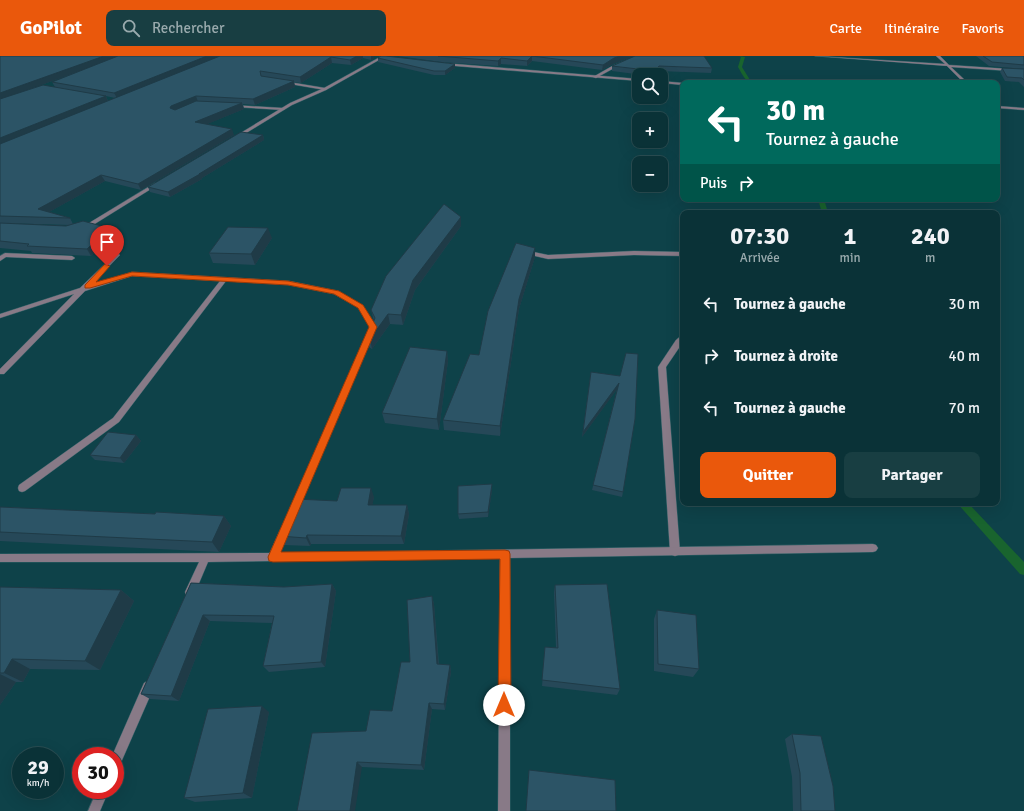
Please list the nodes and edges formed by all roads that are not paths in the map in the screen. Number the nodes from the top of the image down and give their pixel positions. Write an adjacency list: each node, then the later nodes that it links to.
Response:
1 (372, 56): 5 (street)
2 (641, 56): 10 (street)
3 (817, 56): 8 (street)
4 (938, 56): 8 (street)
5 (383, 57): 6 (street); 16 (street)
6 (389, 58)
7 (441, 64): 10 (street)
8 (948, 65): 9 (street); 12 (street)
9 (1024, 72)
10 (595, 76): 11 (street)
11 (632, 79)
12 (963, 80)
13 (278, 81): 16 (street)
14 (668, 83): 15 (street)
15 (680, 84)
16 (324, 89): 19 (street)
17 (229, 106): 19 (street)
18 (1000, 107): 20 (street)
19 (283, 109): 21 (street)
20 (1024, 109)
21 (228, 142)
22 (160, 183): 23 (street)
23 (77, 227)
24 (516, 250): 25 (street)
25 (680, 254)
26 (117, 256): 30 (street)
27 (72, 258): 28 (street)
28 (0, 259)
29 (225, 279): 30 (street); 34 (street); 35 (street)
30 (87, 287): 31 (street); 33 (street)
31 (0, 316)
32 (680, 340): 38 (street)
33 (1, 372)
34 (22, 488)
35 (292, 514)
36 (289, 521): 40 (street)
37 (873, 548): 38 (street)
38 (675, 552): 39 (street)
39 (505, 554): 40 (street); 48 (street)
40 (273, 557): 42 (street)
41 (0, 558): 42 (street)
42 (205, 558): 43 (street)
43 (186, 600)
44 (152, 678): 45 (street)
45 (122, 747)
46 (99, 799): 47 (street)
47 (94, 811)
48 (504, 811)

